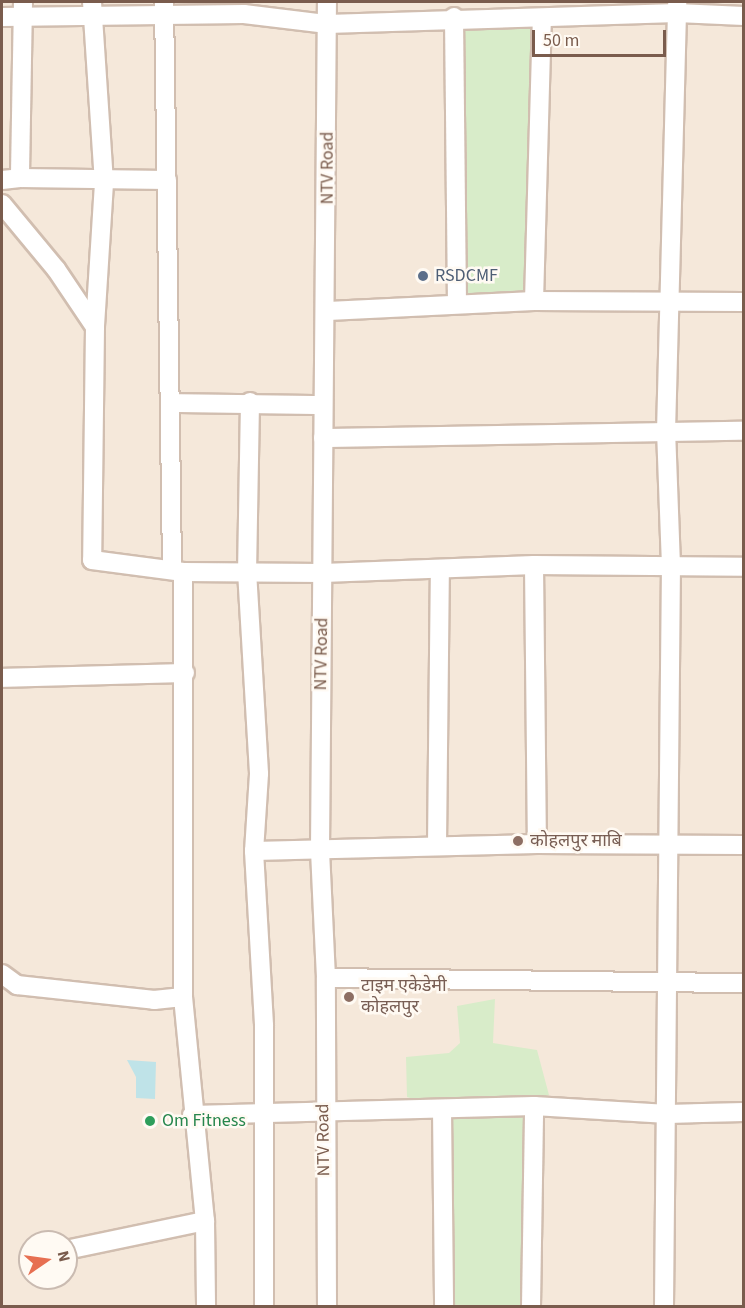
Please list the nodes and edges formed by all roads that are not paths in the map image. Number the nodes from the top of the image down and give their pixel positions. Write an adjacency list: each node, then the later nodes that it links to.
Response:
1 (327, 2): 11 (street, NTV Road)
2 (164, 7): 4 (street); 5 (street); 14 (street)
3 (677, 7): 7 (street); 10 (street); 20 (street)
4 (92, 8): 6 (street); 15 (street)
5 (244, 8): 11 (street)
6 (23, 9): 8 (street); 12 (street)
7 (744, 16)
8 (2, 17)
9 (454, 17): 10 (street); 11 (street); 19 (street)
10 (542, 18): 17 (street)
11 (327, 24): 21 (street, NTV Road)
12 (20, 178): 13 (street); 15 (street)
13 (2, 180)
14 (167, 180): 15 (street); 24 (street)
15 (104, 183): 22 (street)
16 (2, 204): 22 (street)
17 (534, 301): 19 (street); 20 (street)
18 (744, 302): 20 (street)
19 (457, 303): 21 (street)
20 (668, 304): 27 (street)
21 (328, 311): 25 (street, NTV Road)
22 (94, 327): 32 (street)
23 (250, 402): 24 (street); 25 (street); 34 (street)
24 (171, 403): 32 (street)
25 (323, 405): 28 (street, NTV Road)
26 (744, 431): 27 (street)
27 (666, 432): 28 (street); 30 (street)
28 (323, 438): 35 (street, NTV Road)
29 (534, 565): 30 (street); 33 (street); 38 (street)
30 (670, 566): 31 (street); 40 (street)
31 (744, 567)
32 (178, 569): 34 (street); 36 (street)
33 (441, 569): 35 (street); 39 (street)
34 (247, 571): 35 (street); 43 (street)
35 (323, 573): 42 (street, NTV Road)
36 (185, 673): 37 (street); 48 (street)
37 (2, 678)
38 (537, 843): 39 (street); 40 (street)
39 (437, 845): 42 (street)
40 (668, 845): 41 (street); 46 (street)
41 (744, 845)
42 (320, 850): 43 (street); 45 (street, NTV Road)
43 (254, 851): 55 (street)
44 (2, 974): 48 (street)
45 (326, 978): 46 (street); 54 (street, NTV Road)
46 (667, 981): 47 (street); 52 (street)
47 (744, 982)
48 (183, 997): 53 (street)
49 (534, 1106): 50 (street); 52 (street); 62 (street)
50 (442, 1110): 54 (street); 61 (street)
51 (744, 1112): 52 (street)
52 (668, 1114): 63 (street)
53 (192, 1115): 55 (street); 56 (street)
54 (322, 1116): 55 (street); 60 (street, NTV Road)
55 (263, 1118): 59 (street)
56 (205, 1221): 57 (street); 58 (street)
57 (78, 1247)
58 (206, 1306)
59 (264, 1306)
60 (327, 1306)
61 (444, 1306)
62 (531, 1306)
63 (664, 1306)

